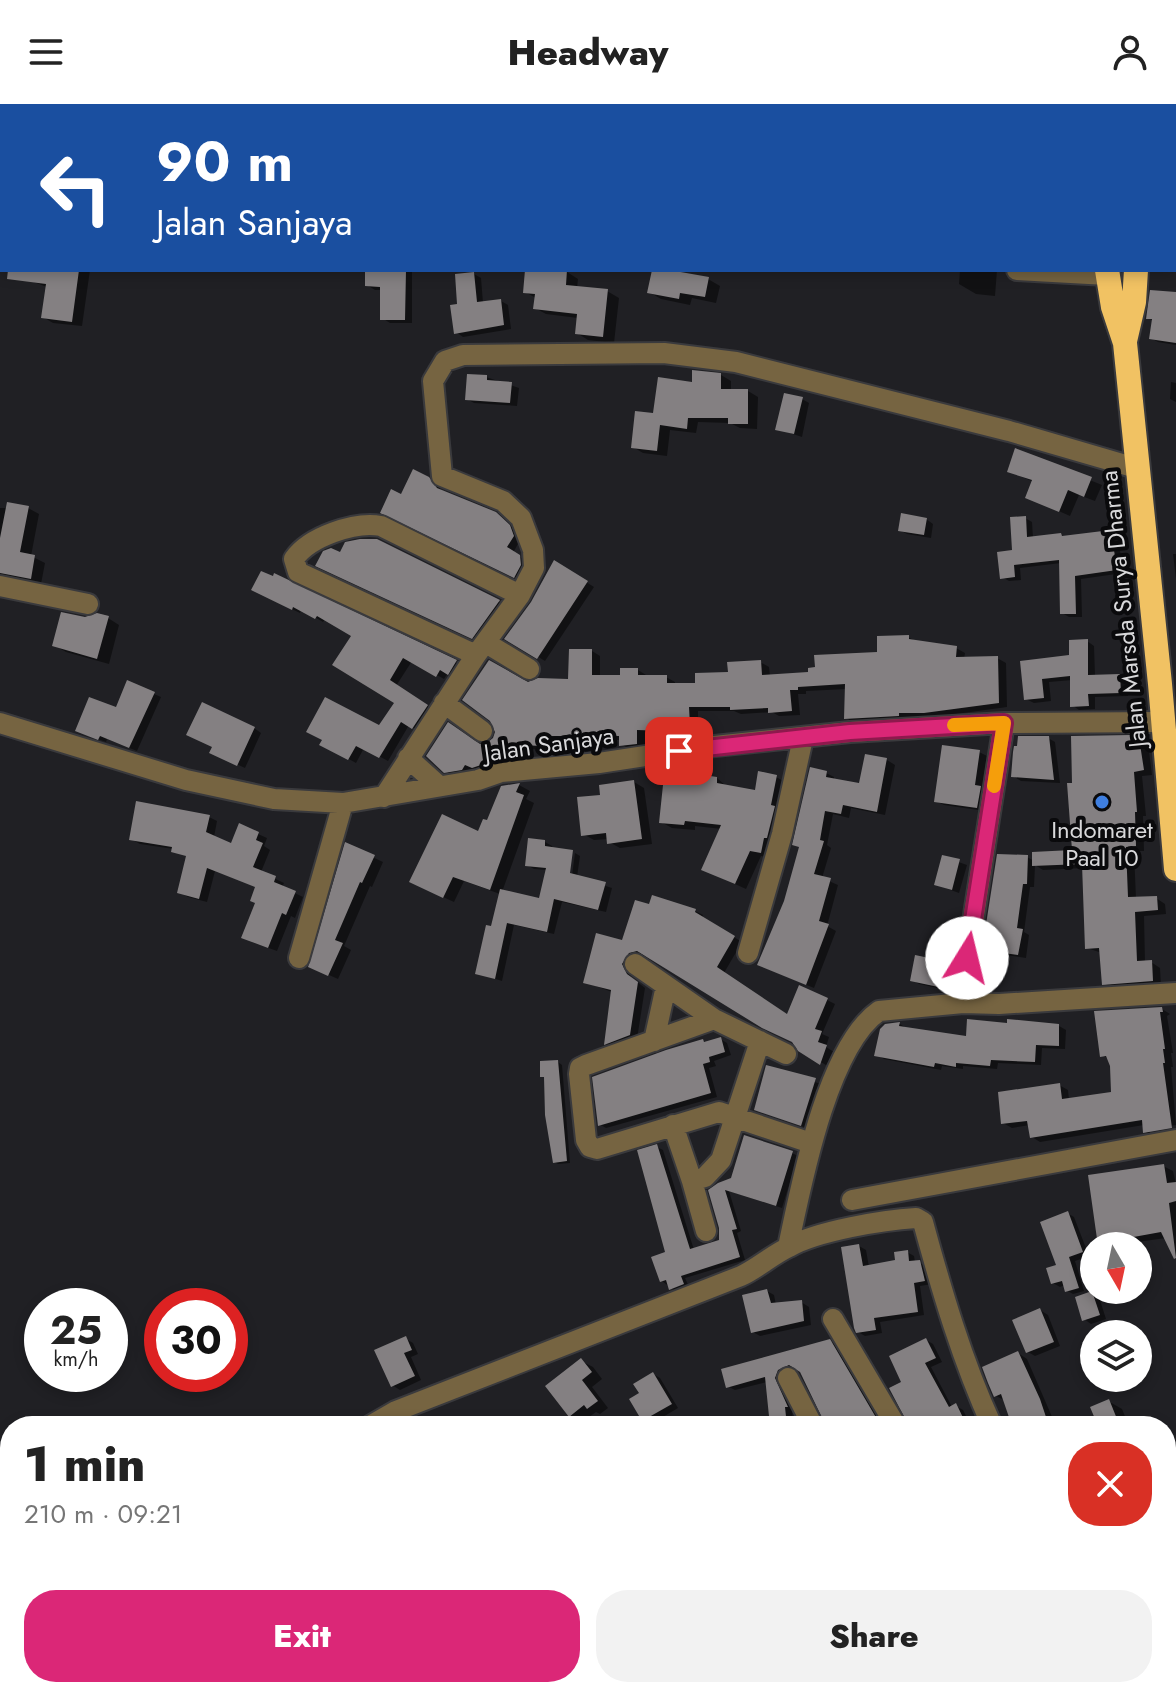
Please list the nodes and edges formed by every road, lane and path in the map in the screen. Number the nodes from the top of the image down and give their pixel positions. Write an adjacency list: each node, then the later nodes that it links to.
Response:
1 (1107, 272): 3 (highway)
2 (1136, 272): 3 (highway)
3 (1125, 343): 4 (highway, Jalan Marsda Surya Dharma)
4 (1136, 468): 6 (street); 10 (highway, Jalan Marsda Surya Dharma)
5 (0, 586): 7 (street)
6 (520, 595): 8 (street); 8 (street)
7 (88, 604)
8 (481, 649): 9 (street); 11 (street)
9 (529, 669)
10 (1168, 685): 12 (highway, Jalan Marsda Surya Dharma)
11 (444, 703): 15 (street); 17 (street)
12 (1163, 722): 14 (street, Jalan Sanjaya); 18 (highway, Jalan Marsda Surya Dharma)
13 (0, 723): 21 (street, Jalan Sanjaya)
14 (1004, 723): 16 (street, Jalan Sanjaya); 28 (street)
15 (482, 731)
16 (803, 738): 19 (street, Jalan Sanjaya); 23 (street)
17 (408, 758): 19 (street); 20 (street)
18 (1171, 767): 22 (highway, Jalan Marsda Surya Dharma)
19 (439, 786): 20 (street, Jalan Sanjaya)
20 (384, 797): 21 (street, Jalan Sanjaya)
21 (343, 803): 24 (street)
22 (1176, 869)
23 (748, 953)
24 (299, 958)
25 (635, 964): 26 (street)
26 (666, 986): 29 (street); 30 (street)
27 (1176, 993): 28 (street)
28 (963, 1003): 36 (street)
29 (714, 1019): 30 (street); 31 (street)
30 (654, 1041): 34 (street)
31 (760, 1041): 32 (street); 33 (street)
32 (786, 1054)
33 (736, 1118): 34 (street); 36 (street); 37 (street)
34 (673, 1125): 37 (street)
35 (1176, 1140): 38 (street)
36 (811, 1143): 40 (street)
37 (692, 1181): 39 (street)
38 (852, 1200)
39 (706, 1231)
40 (788, 1247): 43 (street); 46 (street)
41 (833, 1319): 45 (street)
42 (788, 1378): 44 (street)
43 (387, 1416)
44 (808, 1416)
45 (890, 1416)
46 (987, 1416)

